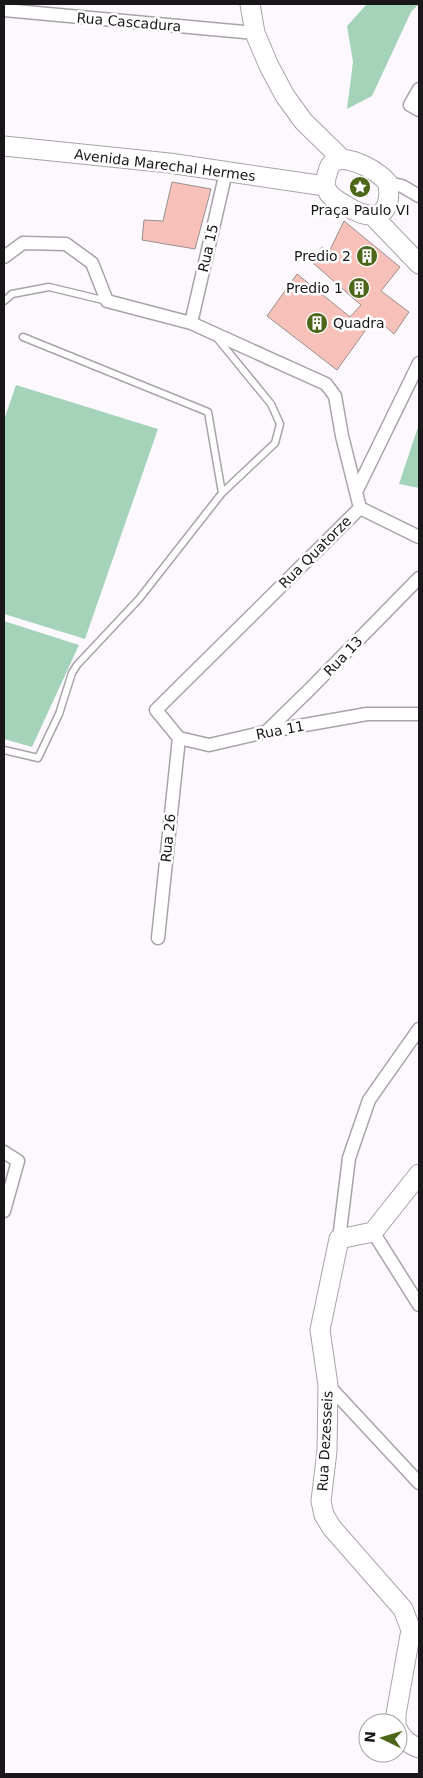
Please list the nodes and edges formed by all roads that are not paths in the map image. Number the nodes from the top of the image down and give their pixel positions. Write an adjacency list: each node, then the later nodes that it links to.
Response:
1 (250, 4): 4 (street)
2 (31, 8): 3 (street, Rua Cascadura); 4 (street, Rua Cascadura)
3 (4, 10)
4 (255, 33): 8 (street)
5 (419, 89): 6 (street)
6 (419, 110)
7 (4, 146): 9 (street, Avenida Marechal Hermes)
8 (342, 159): 10 (street); 11 (street)
9 (226, 172): 11 (street, Avenida Marechal Hermes); 18 (street, Rua 15)
10 (388, 183): 12 (street); 13 (street)
11 (325, 186): 13 (street)
12 (419, 196)
13 (374, 216): 15 (street)
14 (4, 257): 17 (street)
15 (419, 264)
16 (4, 301): 17 (lane)
17 (107, 301): 18 (street, Rua Quatorze)
18 (191, 323): 19 (street, Rua Quatorze)
19 (213, 333): 22 (street, Rua Quatorze); 23 (lane)
20 (23, 337): 23 (lane)
21 (419, 363): 22 (street)
22 (356, 492): 24 (street, Rua Quatorze)
23 (222, 493): 30 (lane)
24 (360, 508): 25 (street); 29 (street, Rua Quatorze)
25 (419, 537)
26 (419, 578): 28 (street, Rua 13)
27 (418, 713): 28 (street, Rua 11)
28 (265, 732): 29 (street, Rua 11)
29 (178, 738): 31 (street, Rua 26)
30 (4, 750)
31 (158, 938)
32 (419, 1029): 37 (street, Rua Dezesseis)
33 (4, 1152): 35 (street)
34 (419, 1174): 36 (street)
35 (4, 1211)
36 (373, 1232): 37 (street); 38 (street)
37 (338, 1239): 39 (street, Rua Dezesseis)
38 (419, 1305)
39 (328, 1385): 40 (street); 41 (street, Rua Dezesseis)
40 (419, 1484)
41 (415, 1630): 42 (street, Rua Dezesseis)
42 (398, 1713)

